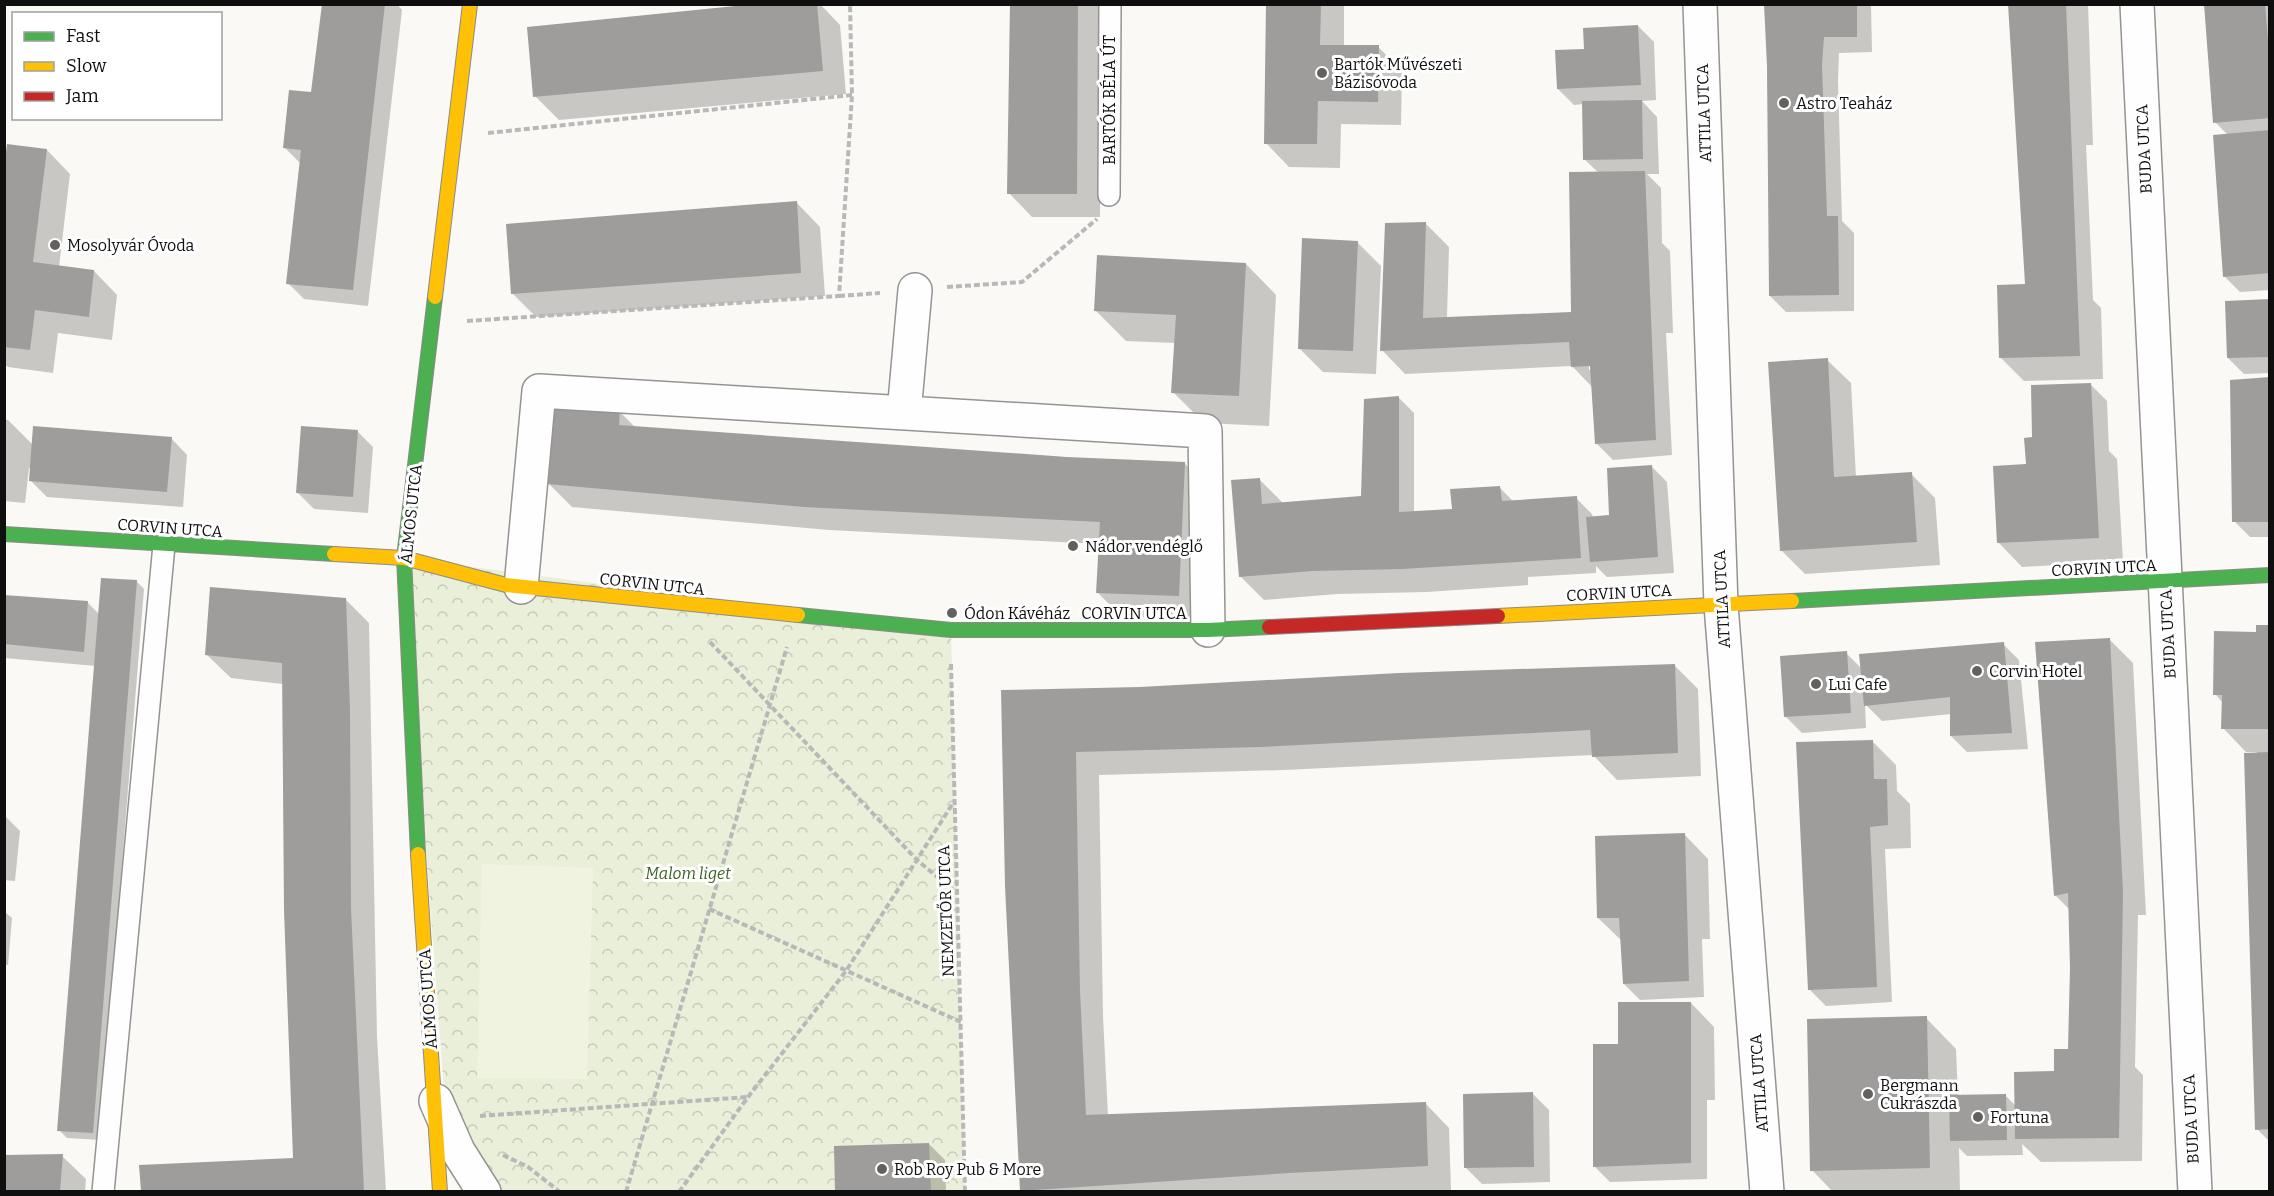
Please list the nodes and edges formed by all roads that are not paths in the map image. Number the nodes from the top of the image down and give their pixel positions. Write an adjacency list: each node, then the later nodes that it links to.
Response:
1 (470, 4): 10 (street, ÁLMOS UTCA)
2 (1110, 4): 5 (lane, BARTÓK BÉLA ÚT)
3 (1700, 4): 14 (street, ATTILA UTCA)
4 (2137, 4): 12 (street, BUDA UTCA)
5 (1109, 195)
6 (915, 290): 7 (street)
7 (904, 413): 13 (street); 15 (street)
8 (4, 534): 9 (street, CORVIN UTCA)
9 (164, 544): 10 (street, CORVIN UTCA); 17 (lane)
10 (404, 558): 13 (street, CORVIN UTCA); 16 (street, ÁLMOS UTCA)
11 (2270, 574): 12 (street, CORVIN UTCA)
12 (2165, 581): 14 (street, CORVIN UTCA); 21 (street, BUDA UTCA)
13 (521, 587): 15 (street, CORVIN UTCA)
14 (1721, 605): 15 (street, CORVIN UTCA); 20 (street, ATTILA UTCA)
15 (1208, 630)
16 (435, 1099): 18 (street, ÁLMOS UTCA); 19 (street, ÁLMOS UTCA)
17 (103, 1191)
18 (440, 1191)
19 (484, 1191)
20 (1767, 1191)
21 (2195, 1191)

